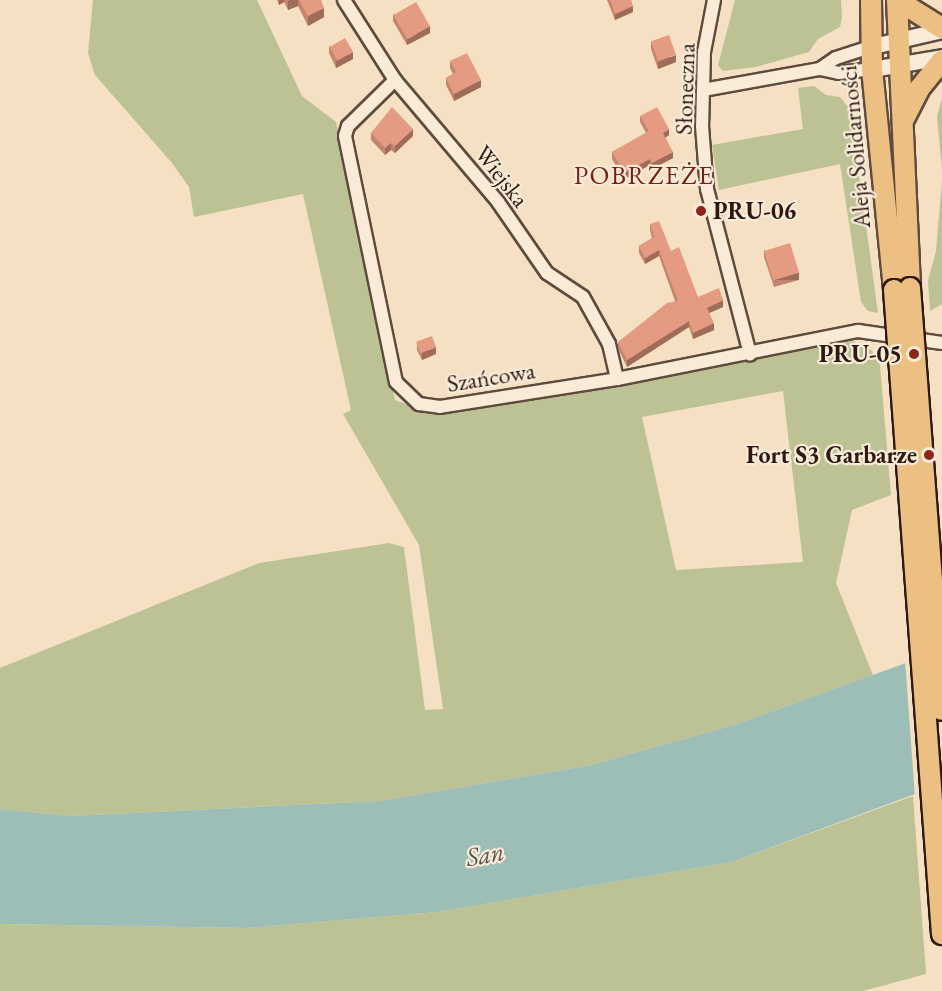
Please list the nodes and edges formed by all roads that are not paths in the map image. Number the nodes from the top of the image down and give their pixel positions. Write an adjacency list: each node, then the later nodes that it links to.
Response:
1 (344, 0): 12 (street, Wiejska)
2 (714, 0): 13 (street, Słoneczna)
3 (871, 0): 7 (highway, Aleja Solidarności)
4 (897, 0): 5 (highway); 6 (highway, Aleja Solidarności)
5 (942, 29): 6 (street)
6 (898, 42): 7 (street); 9 (highway, Aleja Solidarności)
7 (873, 46): 10 (street); 11 (highway, Aleja Solidarności)
8 (942, 59): 9 (street); 14 (highway)
9 (900, 64): 11 (street); 14 (highway, Aleja Solidarności)
10 (820, 69): 11 (street); 13 (street)
11 (872, 69): 15 (highway, Aleja Solidarności)
12 (395, 80): 18 (street, Wiejska); 18 (street, Szańcowa)
13 (703, 90): 17 (street, Słoneczna)
14 (904, 119): 15 (highway, Aleja Solidarności)
15 (902, 289): 19 (highway, bridge); 20 (highway, bridge)
16 (942, 343): 17 (street, Szańcowa)
17 (750, 354): 18 (street, Szańcowa)
18 (617, 379)
19 (942, 710)
20 (942, 934)

